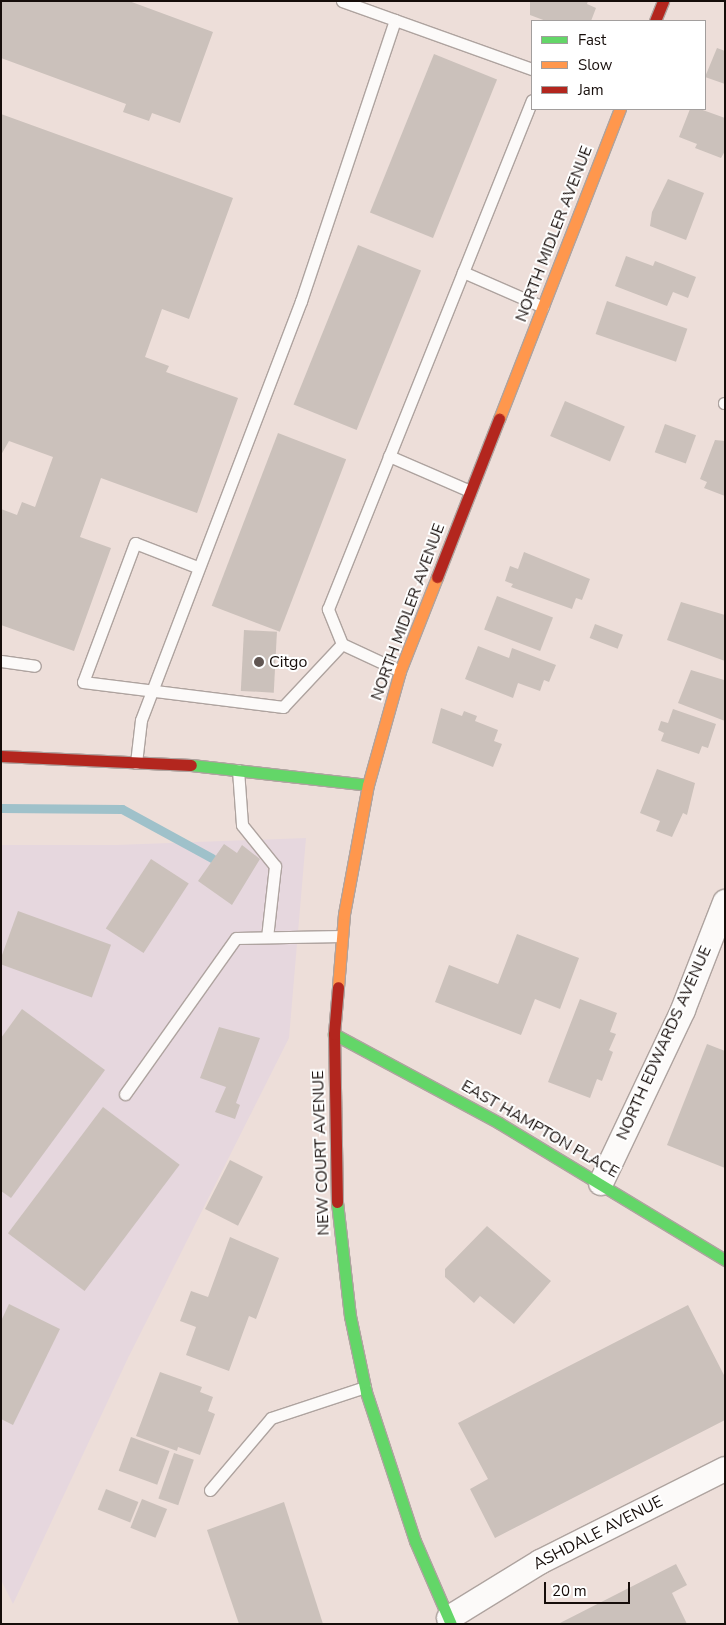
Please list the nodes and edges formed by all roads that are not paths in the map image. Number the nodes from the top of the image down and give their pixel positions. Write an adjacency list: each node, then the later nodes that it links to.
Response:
1 (342, 1): 3 (lane)
2 (663, 1): 4 (main road)
3 (395, 20): 5 (lane); 12 (lane)
4 (655, 20)
5 (531, 69)
6 (531, 102): 8 (lane)
7 (620, 110): 9 (main road, NORTH MIDLER AVENUE)
8 (463, 272): 9 (lane); 10 (lane)
9 (543, 307): 11 (main road, NORTH MIDLER AVENUE)
10 (389, 456): 11 (lane); 13 (lane)
11 (471, 492): 16 (main road, NORTH MIDLER AVENUE)
12 (197, 568): 17 (lane); 17 (lane)
13 (342, 644): 16 (lane); 17 (lane)
14 (1, 661): 15 (lane)
15 (35, 666)
16 (400, 672): 21 (main road, NORTH MIDLER AVENUE)
17 (151, 692): 19 (lane)
18 (1, 756): 19 (main road)
19 (136, 763): 20 (main road)
20 (238, 770): 21 (main road); 24 (lane)
21 (368, 786): 23 (main road, NEW COURT AVENUE)
22 (723, 913): 27 (street, NORTH EDWARDS AVENUE)
23 (342, 936): 24 (lane); 25 (main road, NEW COURT AVENUE)
24 (267, 937): 26 (lane)
25 (334, 1034): 27 (main road, EAST HAMPTON PLACE); 29 (main road, NEW COURT AVENUE)
26 (125, 1094)
27 (601, 1183): 28 (main road, EAST HAMPTON PLACE)
28 (725, 1260)
29 (365, 1387): 31 (lane); 32 (main road, NEW COURT AVENUE)
30 (725, 1469): 32 (street, ASHDALE AVENUE)
31 (210, 1490)
32 (446, 1622)

